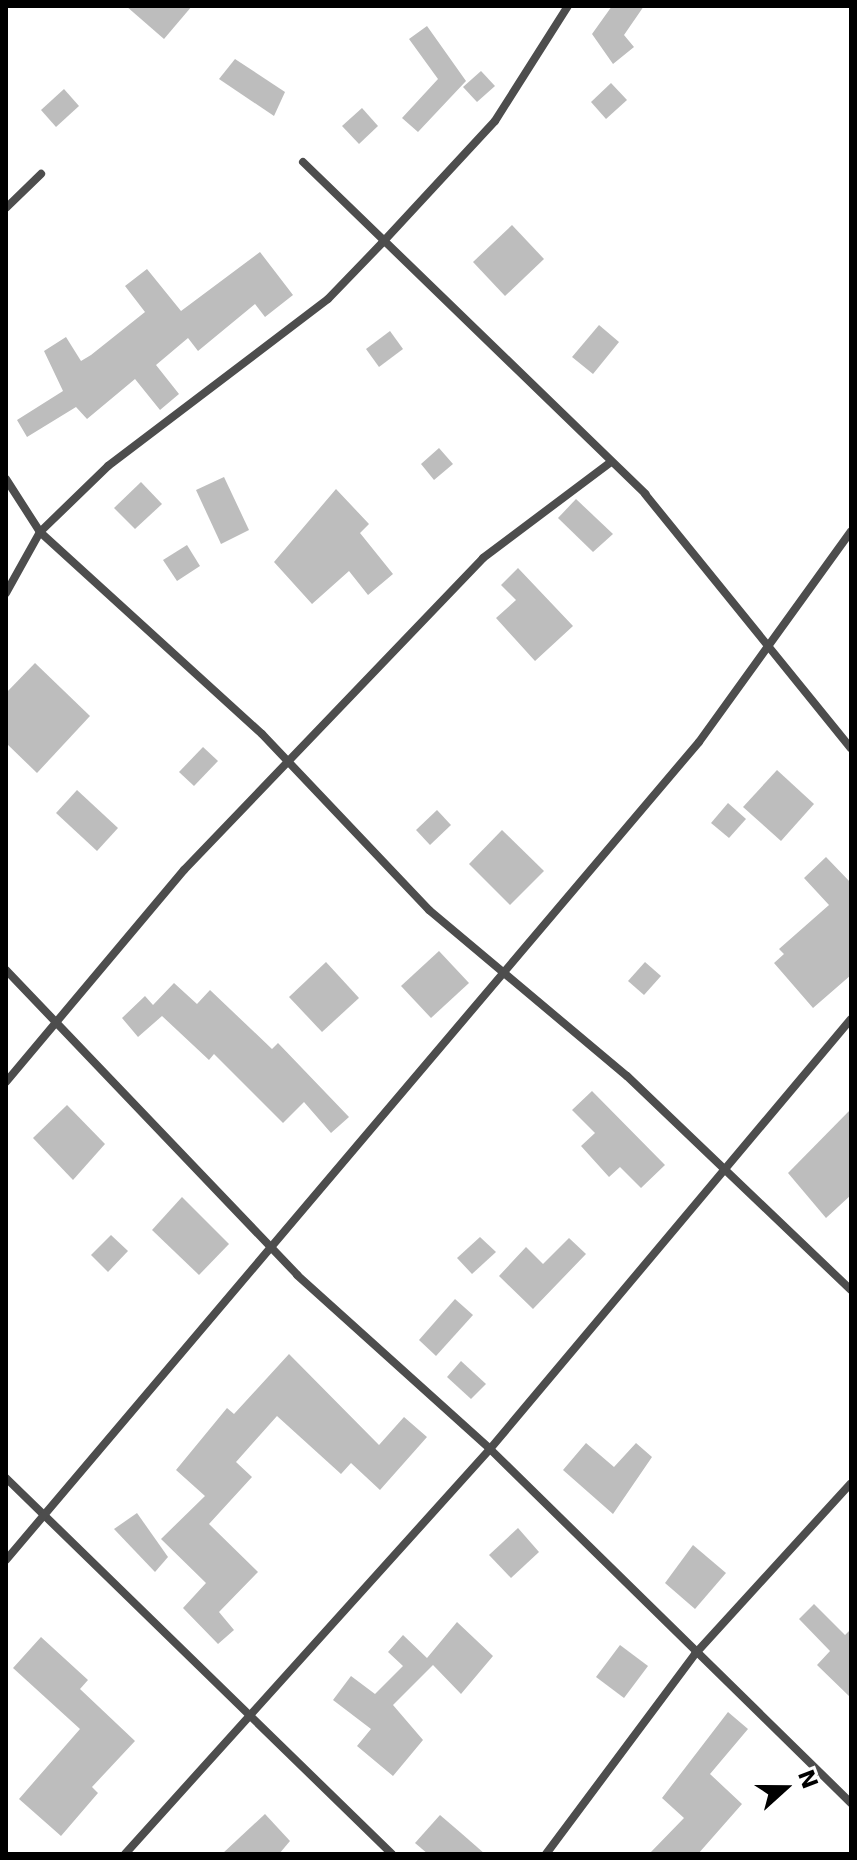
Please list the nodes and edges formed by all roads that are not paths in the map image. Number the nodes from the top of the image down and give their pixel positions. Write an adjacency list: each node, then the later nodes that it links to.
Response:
1 (568, 6): 5 (street)
2 (303, 162): 5 (street)
3 (41, 174): 4 (street)
4 (6, 208)
5 (382, 243): 6 (street); 9 (street)
6 (611, 462): 11 (street); 13 (street)
7 (6, 479): 9 (street)
8 (851, 531): 11 (street)
9 (40, 532): 10 (street); 13 (street)
10 (6, 593)
11 (762, 646): 12 (street); 15 (street)
12 (851, 748)
13 (286, 762): 15 (street); 16 (street)
14 (6, 970): 16 (street)
15 (498, 973): 19 (street); 20 (street)
16 (59, 1019): 18 (street); 20 (street)
17 (851, 1019): 19 (street)
18 (6, 1082)
19 (722, 1173): 21 (street); 22 (street)
20 (269, 1244): 22 (street); 25 (street)
21 (851, 1290)
22 (490, 1449): 27 (street); 28 (street)
23 (6, 1478): 25 (street)
24 (851, 1483): 27 (street)
25 (48, 1518): 26 (street); 28 (street)
26 (6, 1560)
27 (695, 1654): 29 (street); 32 (street)
28 (250, 1722): 30 (street); 31 (street)
29 (851, 1803)
30 (125, 1854)
31 (392, 1854)
32 (546, 1854)

